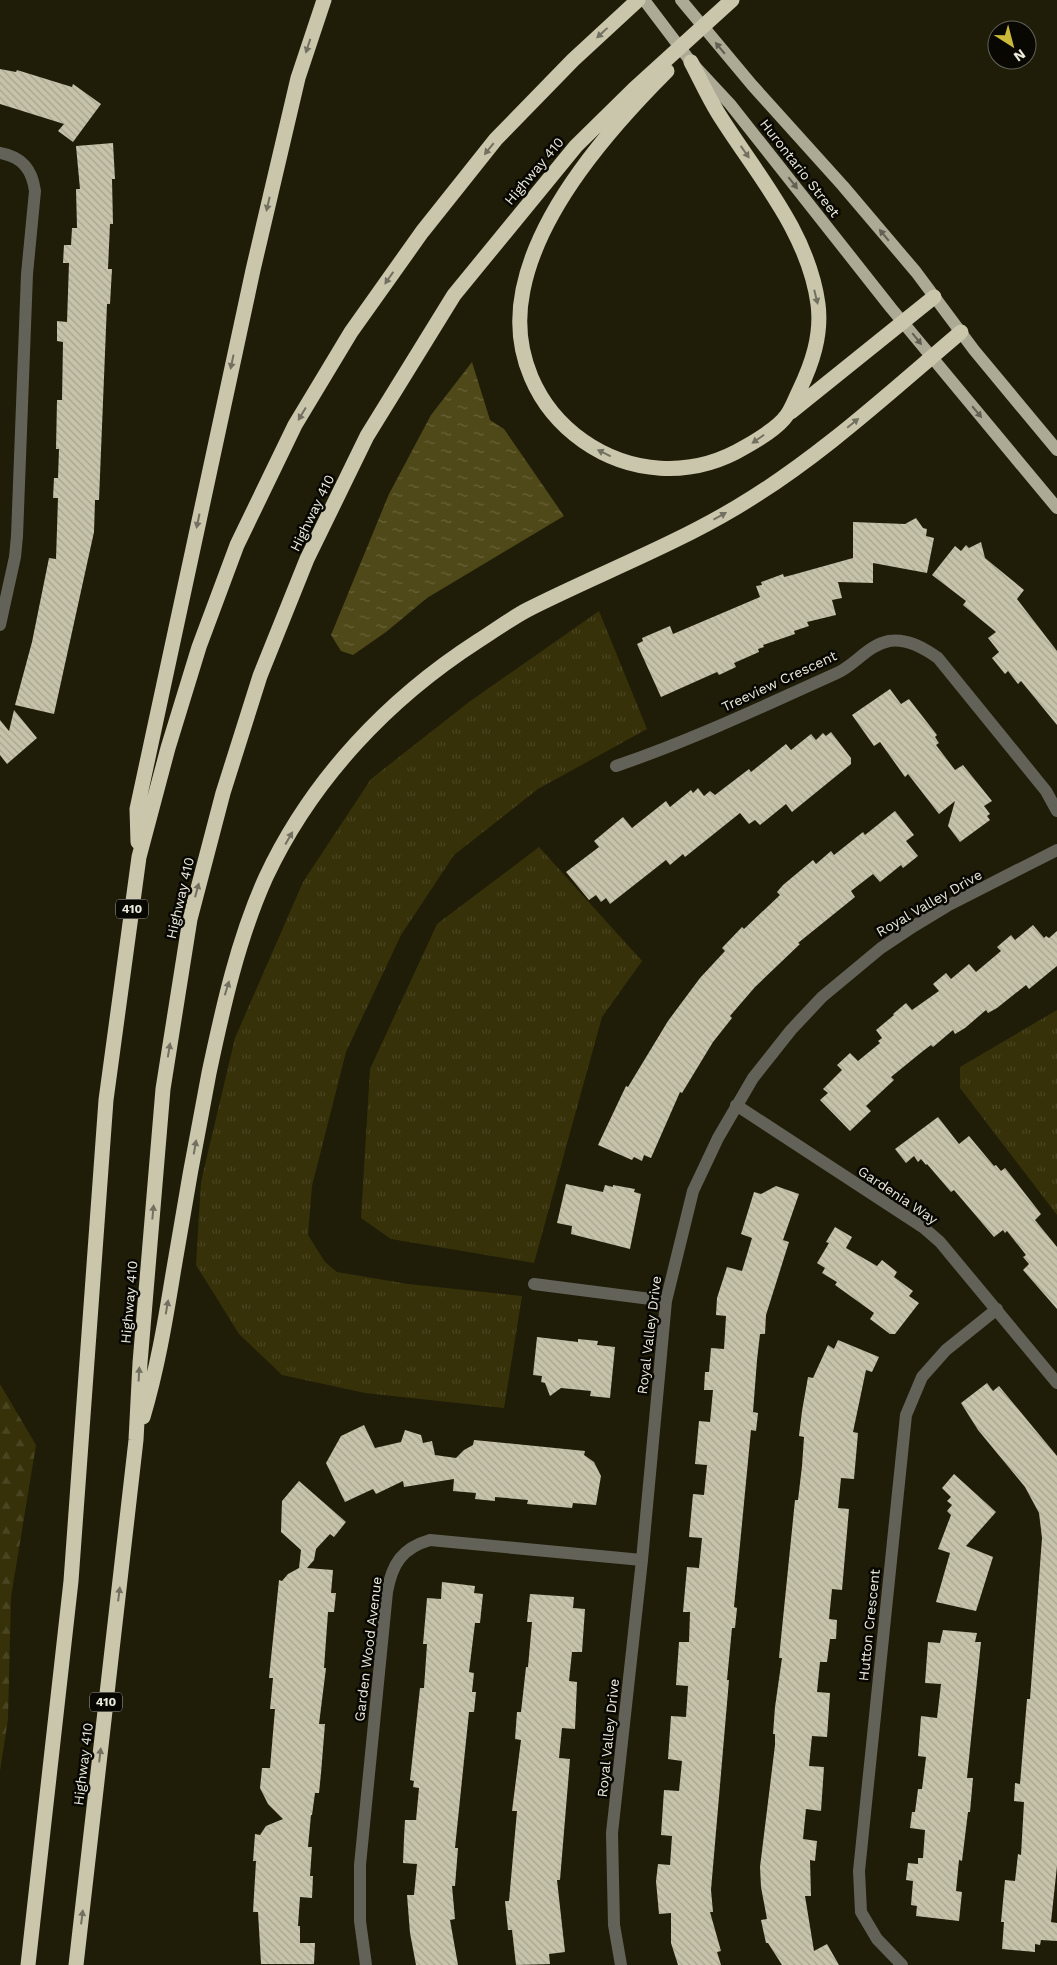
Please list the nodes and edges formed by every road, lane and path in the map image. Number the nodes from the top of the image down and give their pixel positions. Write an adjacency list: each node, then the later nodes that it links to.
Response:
1 (324, 0): 20 (highway, one-way to 20)
2 (638, 0): 20 (highway, 410, one-way to 20)
3 (644, 0): 6 (main road)
4 (681, 0): 9 (main road, Hurontario Street, one-way to 4)
5 (729, 2): 13 (highway, one-way to 5); 26 (highway, Highway 410 / 410, one-way to 5)
6 (691, 62): 7 (highway)
7 (724, 108): 10 (main road, Hurontario Street, one-way to 10); 13 (highway, one-way to 13)
8 (0, 153): 16 (street)
9 (934, 297): 10 (highway); 11 (main road, Hurontario Street)
10 (902, 322): 12 (main road, Hurontario Street, one-way to 12); 13 (highway)
11 (961, 332): 12 (highway); 14 (main road, Hurontario Street)
12 (931, 357): 15 (main road, Hurontario Street, one-way to 15); 26 (highway, one-way to 12)
13 (787, 416)
14 (1057, 450)
15 (1057, 508)
16 (0, 625)
17 (616, 766): 18 (street, Treeview Crescent)
18 (1057, 810)
19 (1057, 850): 21 (street, Royal Valley Drive)
20 (138, 857): 28 (highway, 410)
21 (736, 1105): 23 (street, Royal Valley Drive); 24 (street, Gardenia Way)
22 (534, 1284): 23 (street)
23 (666, 1301): 27 (street, Royal Valley Drive)
24 (997, 1309): 25 (street, Gardenia Way); 32 (street, Hutton Crescent)
25 (1057, 1383)
26 (136, 1440): 29 (highway, Highway 410 / 410, one-way to 26)
27 (642, 1560): 30 (street, Garden Wood Avenue); 31 (street, Royal Valley Drive)
28 (28, 1965)
29 (76, 1965)
30 (366, 1965)
31 (621, 1965)
32 (902, 1965)

